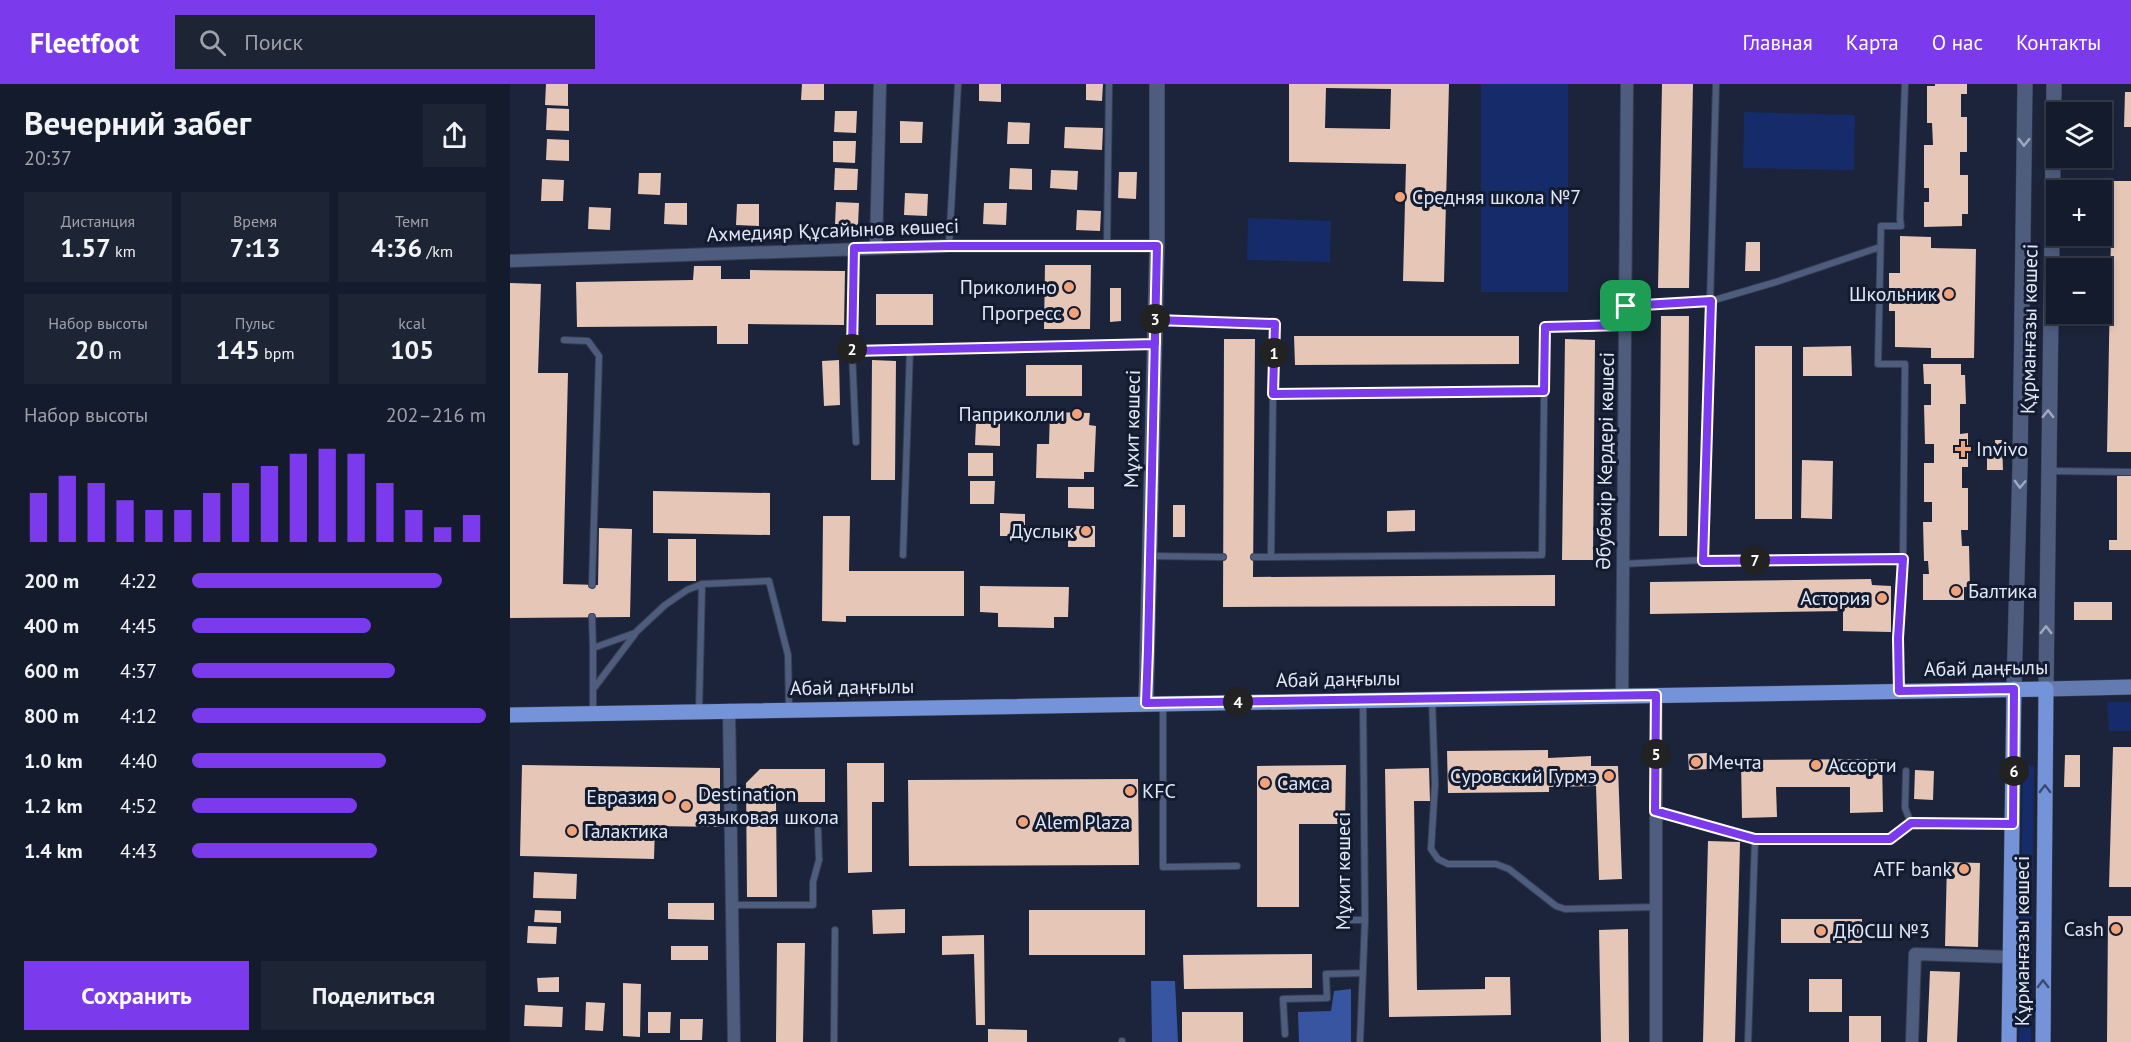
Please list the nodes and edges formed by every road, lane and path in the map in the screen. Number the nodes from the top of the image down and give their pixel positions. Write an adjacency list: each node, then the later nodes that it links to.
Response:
1 (880, 84): 15 (street)
2 (958, 84): 10 (lane)
3 (1109, 84): 11 (lane)
4 (1157, 84): 12 (street, Мұхит көшесі)
5 (1627, 84): 18 (street, Әбубәкір Кердері көшесі)
6 (1716, 84): 17 (lane)
7 (1905, 84): 13 (lane)
8 (2025, 84): 46 (street, one-way to 46)
9 (2054, 84): 28 (street, Құрманғазы көшесі, one-way to 9)
10 (949, 246): 11 (street, Ахмедияр Құсайынов көшесі); 15 (street, Ахмедияр Құсайынов көшесі)
11 (1107, 246): 12 (street, Ахмедияр Құсайынов көшесі)
12 (1157, 246): 19 (street, Мұхит көшесі)
13 (1880, 247): 17 (lane); 35 (lane)
14 (854, 248): 15 (street, Ахмедияр Құсайынов көшесі); 16 (street, Ахмедияр Құсайынов көшесі); 24 (lane)
15 (876, 248)
16 (510, 261)
17 (1711, 301): 18 (lane); 36 (lane)
18 (1626, 306): 20 (street, Әбубәкір Кердері көшесі)
19 (1155, 320): 22 (street, Мұхит көшесі); 26 (lane)
20 (1626, 325): 25 (lane); 37 (street, Әбубәкір Кердері көшесі)
21 (564, 340): 39 (lane)
22 (1155, 344): 23 (lane); 31 (street, Мұхит көшесі)
23 (910, 349): 24 (lane); 30 (lane)
24 (852, 351): 27 (lane)
25 (1544, 391): 26 (lane); 34 (lane)
26 (1273, 394): 34 (lane)
27 (856, 442)
28 (2047, 471): 29 (lane); 44 (street, Құрманғазы көшесі, one-way to 28)
29 (2131, 472)
30 (903, 555)
31 (1150, 556): 32 (lane); 52 (street, Мұхит көшесі)
32 (1223, 557)
33 (1254, 557): 34 (lane)
34 (1271, 557)
35 (1903, 559): 36 (lane); 47 (lane)
36 (1703, 561): 37 (lane)
37 (1622, 564): 48 (street, Әбубәкір Кердері көшесі)
38 (702, 584): 41 (lane); 54 (lane); 56 (lane)
39 (592, 585)
40 (592, 617): 42 (lane)
41 (635, 633): 42 (lane); 45 (lane)
42 (593, 648): 45 (lane)
43 (2131, 687): 44 (main road, Абай даңғылы)
44 (2046, 688): 46 (main road, Абай даңғылы); 81 (main road, Құрманғазы көшесі, one-way to 44)
45 (593, 689): 57 (lane)
46 (2014, 689): 47 (main road, Абай даңғылы); 62 (main road, Құрманғазы көшесі)
47 (1899, 691): 49 (main road, Абай даңғылы)
48 (1622, 695): 49 (main road, Абай даңғылы); 51 (main road, Абай даңғылы)
49 (1656, 695): 60 (street)
50 (1363, 699): 51 (main road, Абай даңғылы); 53 (main road, Абай даңғылы); 69 (lane, Мұхит көшесі)
51 (1432, 699): 67 (lane)
52 (1146, 703): 53 (main road, Абай даңғылы); 54 (main road, Абай даңғылы)
53 (1163, 703): 65 (lane)
54 (789, 709): 55 (main road, Абай даңғылы)
55 (729, 710): 56 (main road, Абай даңғылы); 66 (street)
56 (699, 711): 57 (main road, Абай даңғылы)
57 (593, 713): 58 (main road, Абай даңғылы)
58 (510, 715)
59 (1906, 771): 61 (lane)
60 (1655, 811): 64 (lane); 67 (street)
61 (1911, 823): 62 (lane); 64 (lane)
62 (2013, 824): 71 (main road, Құрманғазы көшесі)
63 (818, 830): 66 (lane)
64 (1755, 839): 78 (lane)
65 (1237, 866)
66 (733, 905): 74 (street)
67 (1656, 907): 77 (street)
68 (1341, 920): 69 (lane)
69 (1365, 920): 72 (lane, Мұхит көшесі)
70 (835, 930): 75 (lane)
71 (2011, 957): 79 (street); 80 (main road, Құрманғазы көшесі)
72 (1363, 972): 73 (lane); 76 (lane, Мұхит көшесі)
73 (1285, 1034)
74 (734, 1042)
75 (834, 1042)
76 (1360, 1042)
77 (1656, 1042)
78 (1748, 1042)
79 (1912, 1042)
80 (2009, 1042)
81 (2043, 1042)

